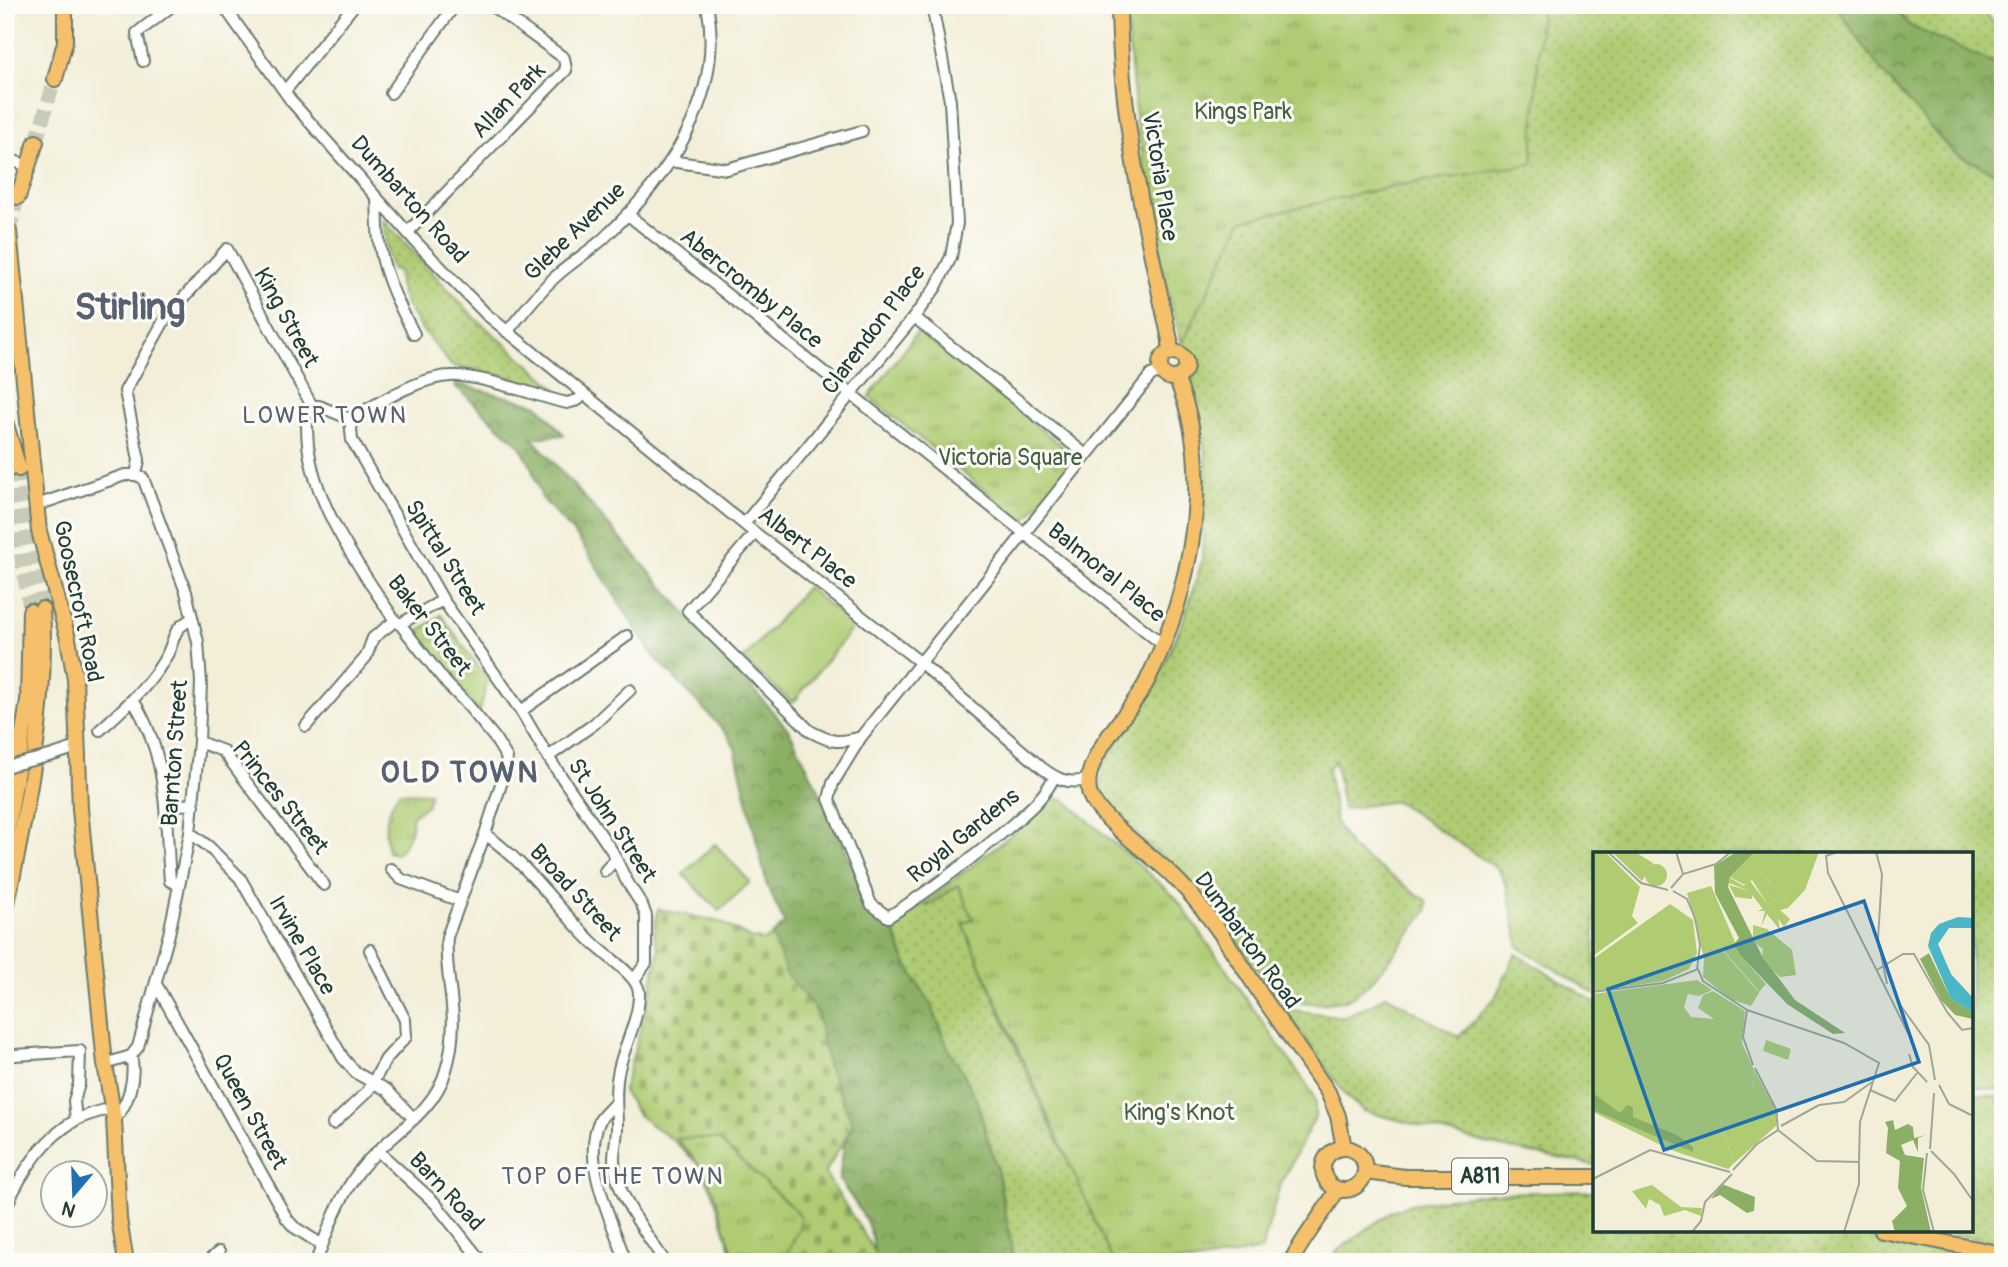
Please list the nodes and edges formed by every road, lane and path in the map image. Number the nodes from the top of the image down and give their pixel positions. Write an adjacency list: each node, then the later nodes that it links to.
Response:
1 (65, 5): 11 (main road)
2 (173, 5): 10 (street)
3 (223, 5): 12 (street, Dumbarton Road)
4 (354, 5): 12 (street)
5 (456, 5): 13 (street)
6 (491, 5): 21 (street, Allan Park)
7 (707, 5): 16 (street, Glebe Avenue)
8 (932, 5): 22 (street, Clarendon Place)
9 (1119, 5): 25 (main road, Victoria Place)
10 (143, 61)
11 (55, 79)
12 (285, 91): 18 (street, Dumbarton Road)
13 (391, 93)
14 (862, 131): 16 (street)
15 (36, 142): 17 (main road)
16 (670, 161): 19 (street, Glebe Avenue)
17 (18, 197)
18 (377, 198): 21 (street, Dumbarton Road); 24 (street)
19 (626, 214): 23 (street, Glebe Avenue); 29 (street, Abercromby Place)
20 (9, 231): 36 (main road, Goosecroft Road)
21 (408, 232): 23 (street, Dumbarton Road)
22 (914, 317): 29 (street, Clarendon Place); 33 (street)
23 (507, 331): 28 (street, Albert Place)
24 (414, 334)
25 (1170, 353): 26 (main road); 27 (main road)
26 (1162, 371): 27 (main road); 33 (street)
27 (1176, 377): 44 (main road)
28 (584, 394): 31 (street); 37 (street, Albert Place)
29 (851, 395): 37 (street, Clarendon Place); 39 (street)
30 (312, 406): 31 (street); 35 (street, King Street); 42 (street, Baker Street)
31 (350, 419): 40 (street, Spittal Street)
32 (5, 422): 34 (main road)
33 (1086, 455): 39 (street)
34 (10, 468)
35 (136, 475): 36 (street); 41 (street, Barnton Street)
36 (37, 505): 53 (main road, Goosecroft Road)
37 (744, 524): 38 (street, Albert Place)
38 (755, 533): 45 (street, Albert Place); 51 (street)
39 (1025, 533): 44 (street, Balmoral Place); 45 (street)
40 (443, 600): 42 (street); 48 (street, Spittal Street)
41 (192, 619): 47 (street); 52 (street, Barnton Street)
42 (397, 622): 49 (street); 61 (street, Baker Street)
43 (626, 636): 48 (street)
44 (1162, 644): 57 (main road)
45 (922, 663): 51 (street); 56 (street, Albert Place)
46 (630, 691): 54 (street, St John Street)
47 (133, 700): 50 (street); 58 (street)
48 (521, 710): 54 (street, St John Street)
49 (306, 726)
50 (100, 730)
51 (861, 737): 56 (street, Royal Gardens)
52 (199, 742): 59 (street, Barnton Street); 67 (street, Princes Street)
53 (77, 747): 55 (street, bridge); 75 (main road, Goosecroft Road)
54 (548, 757): 63 (street, St John Street)
55 (5, 766)
56 (1054, 777): 57 (street)
57 (1087, 780): 82 (main road, Dumbarton Road)
58 (165, 804): 59 (street); 66 (street)
59 (194, 806): 60 (street, Barnton Street)
60 (190, 833): 66 (street, Barnton Street); 76 (street, Irvine Place)
61 (485, 834): 68 (street, Baker Street); 71 (street, Broad Street)
62 (5, 845): 69 (main road)
63 (615, 860): 65 (street); 71 (street, St John Street)
64 (390, 869): 68 (street)
65 (605, 871)
66 (174, 883): 72 (street, Barnton Street)
67 (324, 885)
68 (460, 901): 79 (street, Baker Street)
69 (5, 913)
70 (370, 950): 76 (street)
71 (634, 980): 77 (street)
72 (156, 984): 74 (street, Barnton Street); 89 (street, Queen Street)
73 (15, 1055): 80 (street)
74 (131, 1056): 75 (street); 78 (street, Barnton Street)
75 (105, 1065): 78 (main road, Goosecroft Road)
76 (373, 1081): 79 (street, Irvine Place); 81 (street)
77 (614, 1104): 96 (street); 97 (street)
78 (113, 1113): 80 (street); 92 (main road, Goosecroft Road)
79 (414, 1119): 83 (street, Baker Street)
80 (76, 1121): 87 (street)
81 (332, 1124)
82 (1344, 1148): 84 (main road); 86 (main road)
83 (379, 1152): 89 (street, Baker Street); 95 (street, Barn Road)
84 (1365, 1172): 85 (main road, A811); 86 (main road)
85 (1593, 1177)
86 (1337, 1190): 98 (main road)
87 (5, 1209)
88 (1891, 1232): 91 (main road)
89 (322, 1245): 94 (street, Baker Street)
90 (219, 1252): 93 (street)
91 (2003, 1254)
92 (126, 1262)
93 (207, 1262)
94 (316, 1262)
95 (482, 1262)
96 (626, 1262)
97 (665, 1262)
98 (1291, 1262)

